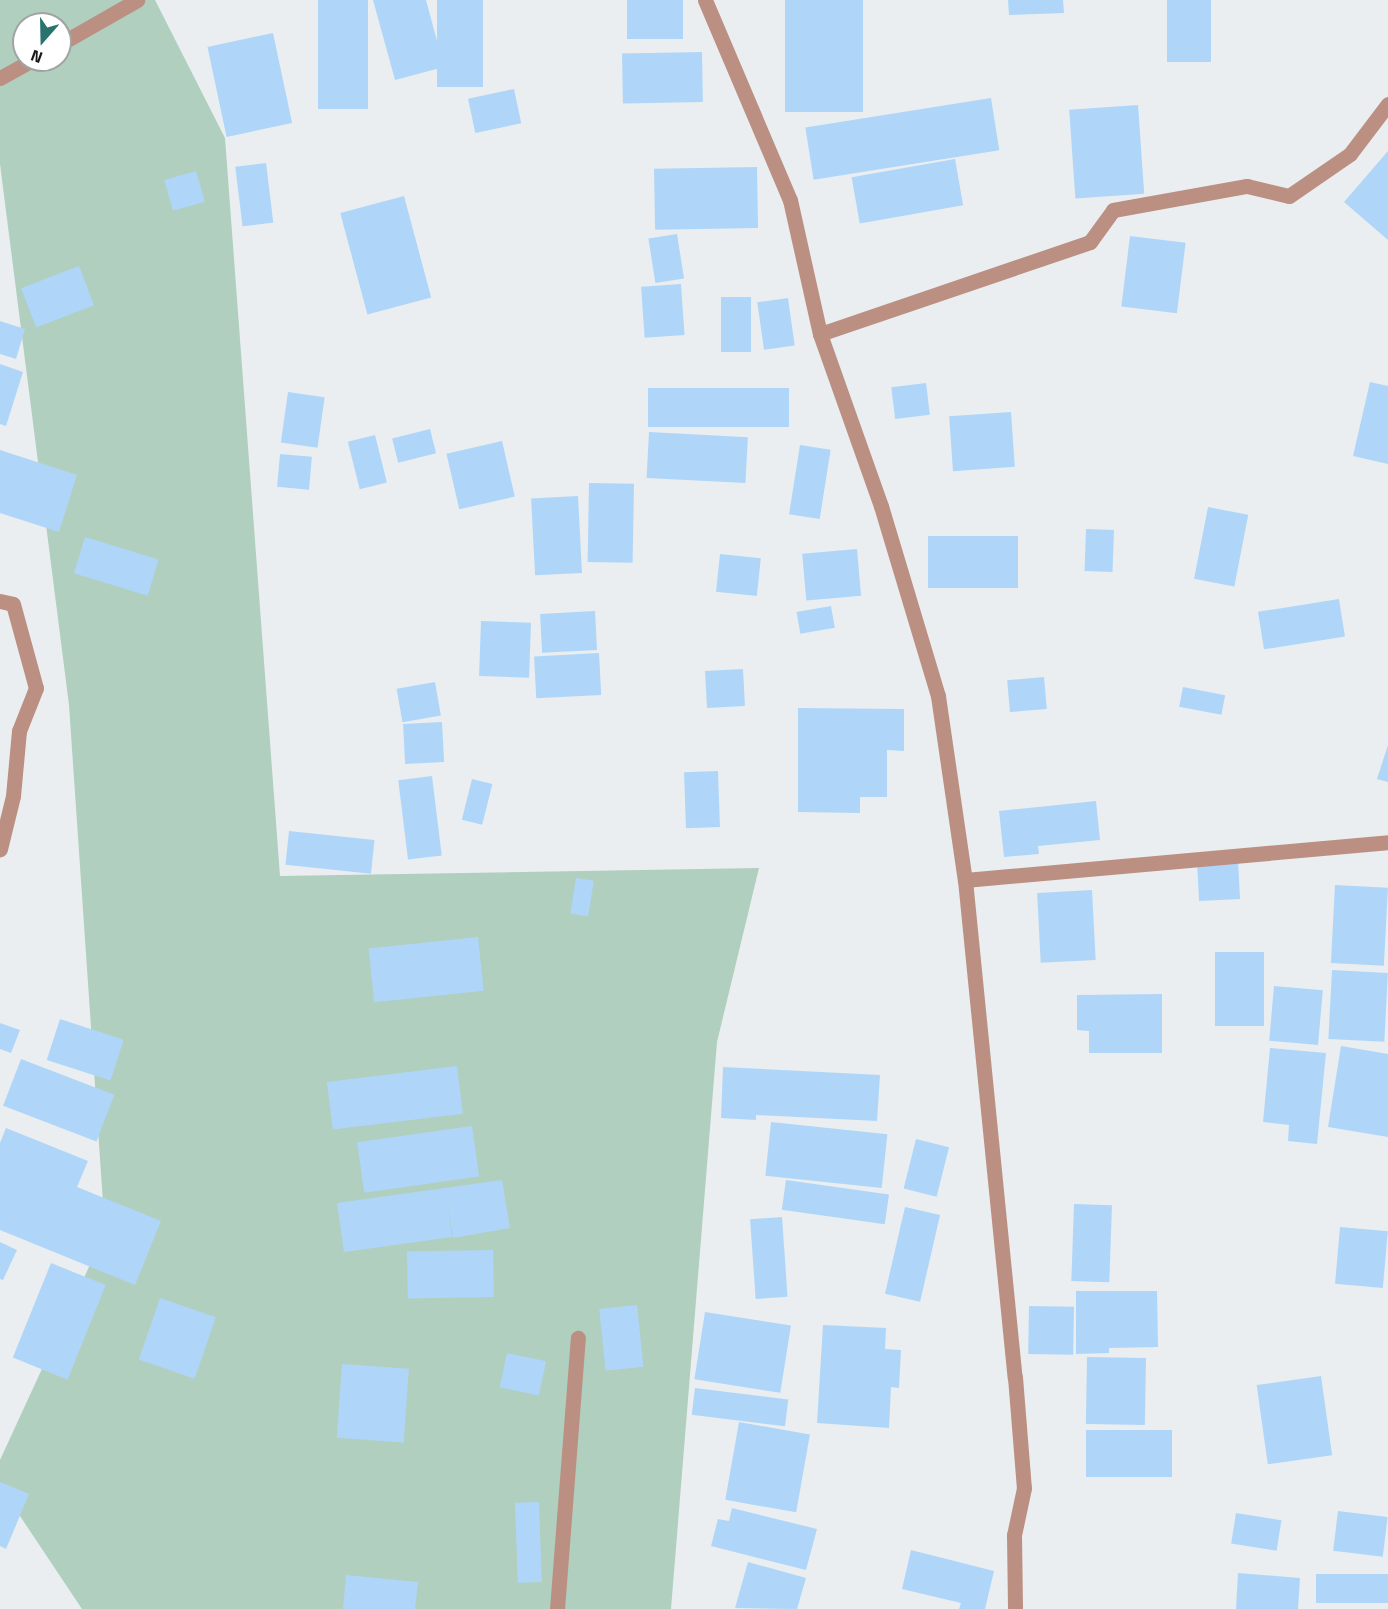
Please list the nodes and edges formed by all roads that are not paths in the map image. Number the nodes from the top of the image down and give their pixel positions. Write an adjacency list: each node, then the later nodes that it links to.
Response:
1 (137, 0): 3 (street)
2 (705, 0): 5 (street)
3 (72, 37)
4 (1388, 104): 5 (street)
5 (820, 334): 9 (street)
6 (0, 601): 8 (street)
7 (1388, 842): 9 (street)
8 (0, 849)
9 (965, 880): 12 (street)
10 (578, 1338): 11 (street)
11 (557, 1609)
12 (1015, 1609)

